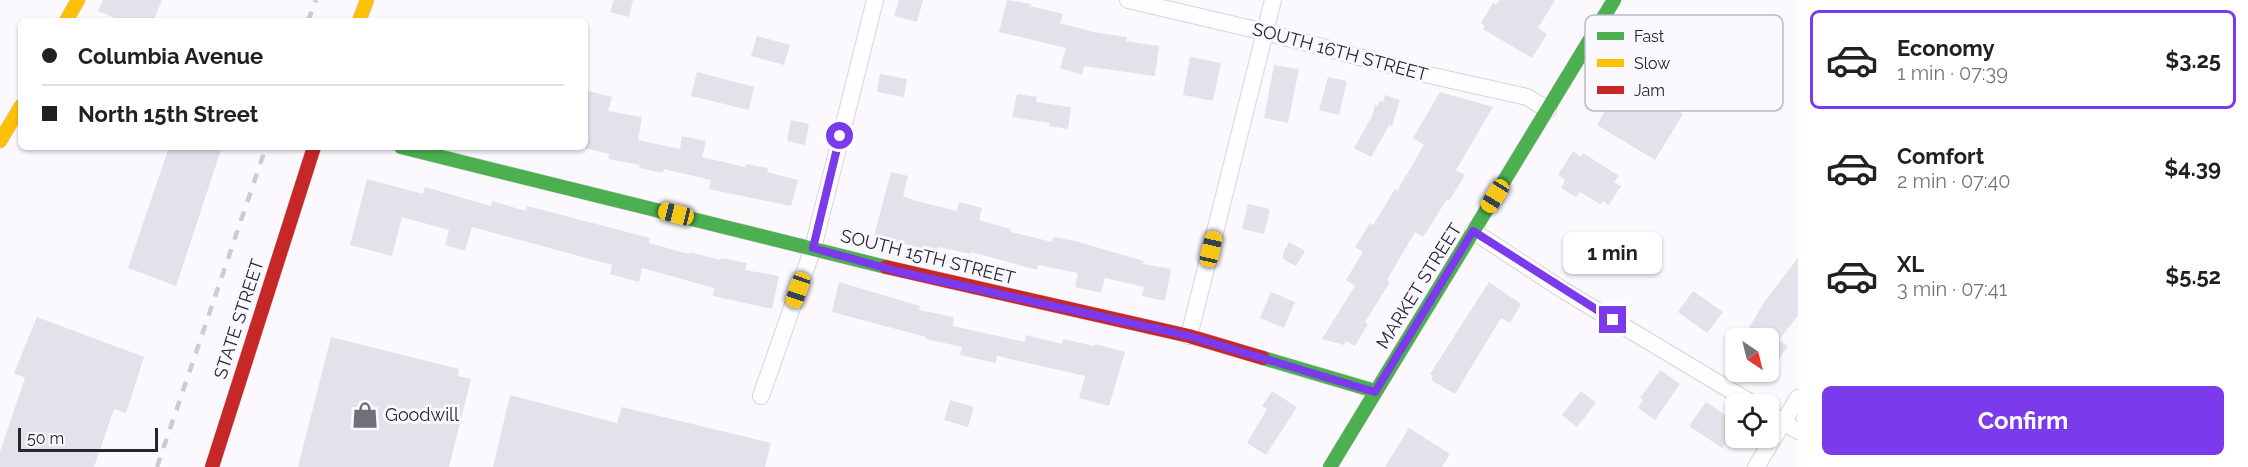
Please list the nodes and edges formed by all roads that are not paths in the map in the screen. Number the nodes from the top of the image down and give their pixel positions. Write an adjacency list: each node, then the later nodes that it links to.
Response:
1 (78, 0): 8 (street)
2 (367, 0): 9 (street)
3 (875, 0): 18 (street)
4 (1128, 0): 10 (street, SOUTH 16TH STREET)
5 (1273, 0): 10 (street)
6 (1614, 0): 7 (street, MARKET STREET)
7 (1605, 15)
8 (68, 18)
9 (360, 18)
10 (1265, 32): 12 (street, SOUTH 16TH STREET); 19 (street)
11 (1585, 48): 12 (street, MARKET STREET)
12 (1548, 110): 17 (street, MARKET STREET)
13 (18, 111): 14 (street)
14 (0, 141)
15 (313, 150): 25 (street, STATE STREET)
16 (413, 150): 18 (street, SOUTH 15TH STREET)
17 (1473, 231): 20 (street, MARKET STREET); 21 (street)
18 (813, 248): 19 (street, SOUTH 15TH STREET); 22 (street)
19 (1189, 336): 20 (street, SOUTH 15TH STREET)
20 (1375, 392): 26 (street, MARKET STREET)
21 (1737, 394)
22 (761, 396)
23 (1798, 398): 24 (street)
24 (1791, 427): 27 (street)
25 (212, 467)
26 (1330, 467)
27 (1756, 467)

